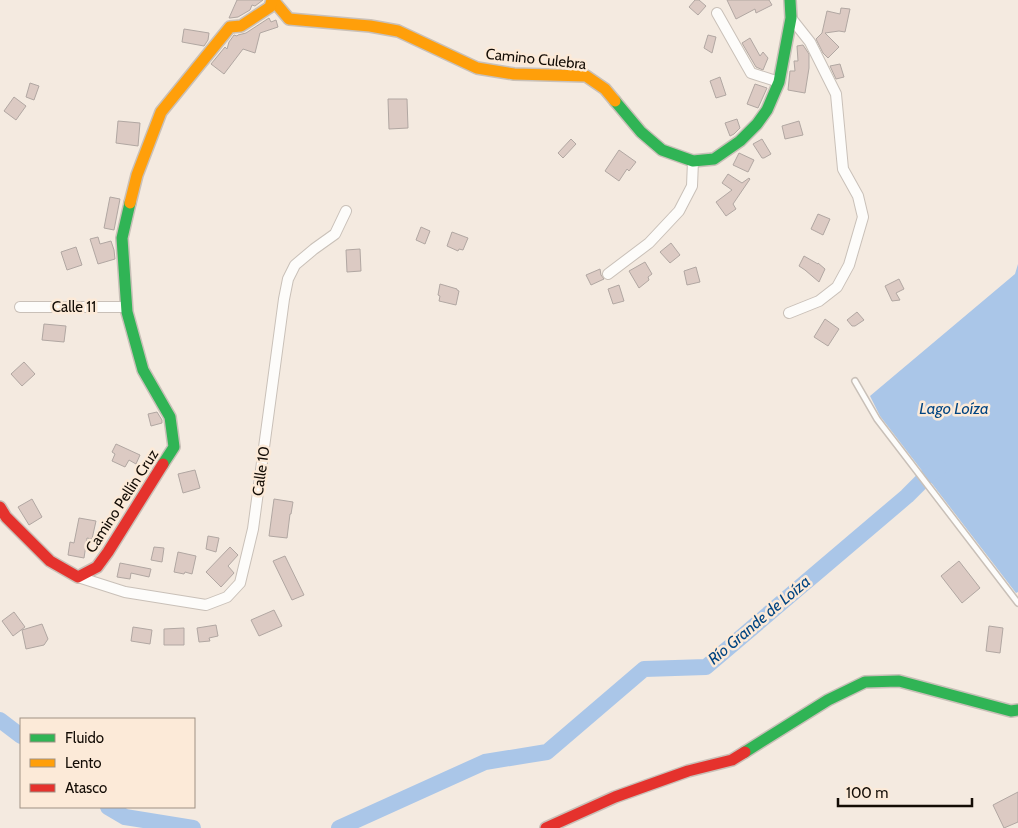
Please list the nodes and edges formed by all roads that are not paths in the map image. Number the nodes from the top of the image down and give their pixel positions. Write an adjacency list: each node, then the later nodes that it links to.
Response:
1 (273, 0): 6 (street, Camino Culebra); 10 (street, Camino Pellín Cruz)
2 (790, 0): 4 (street, Camino Culebra)
3 (717, 13): 5 (street)
4 (791, 18): 5 (street, Camino Culebra); 11 (street)
5 (779, 82): 6 (street, Camino Culebra)
6 (693, 161): 8 (street)
7 (346, 211): 14 (street, Calle 10)
8 (608, 274)
9 (20, 307): 10 (street, Calle 11)
10 (127, 308): 14 (street, Camino Pellín Cruz)
11 (789, 313)
12 (855, 381): 15 (lane)
13 (0, 507): 14 (street)
14 (78, 578)
15 (1018, 604)
16 (1018, 710): 17 (street)
17 (546, 828)

